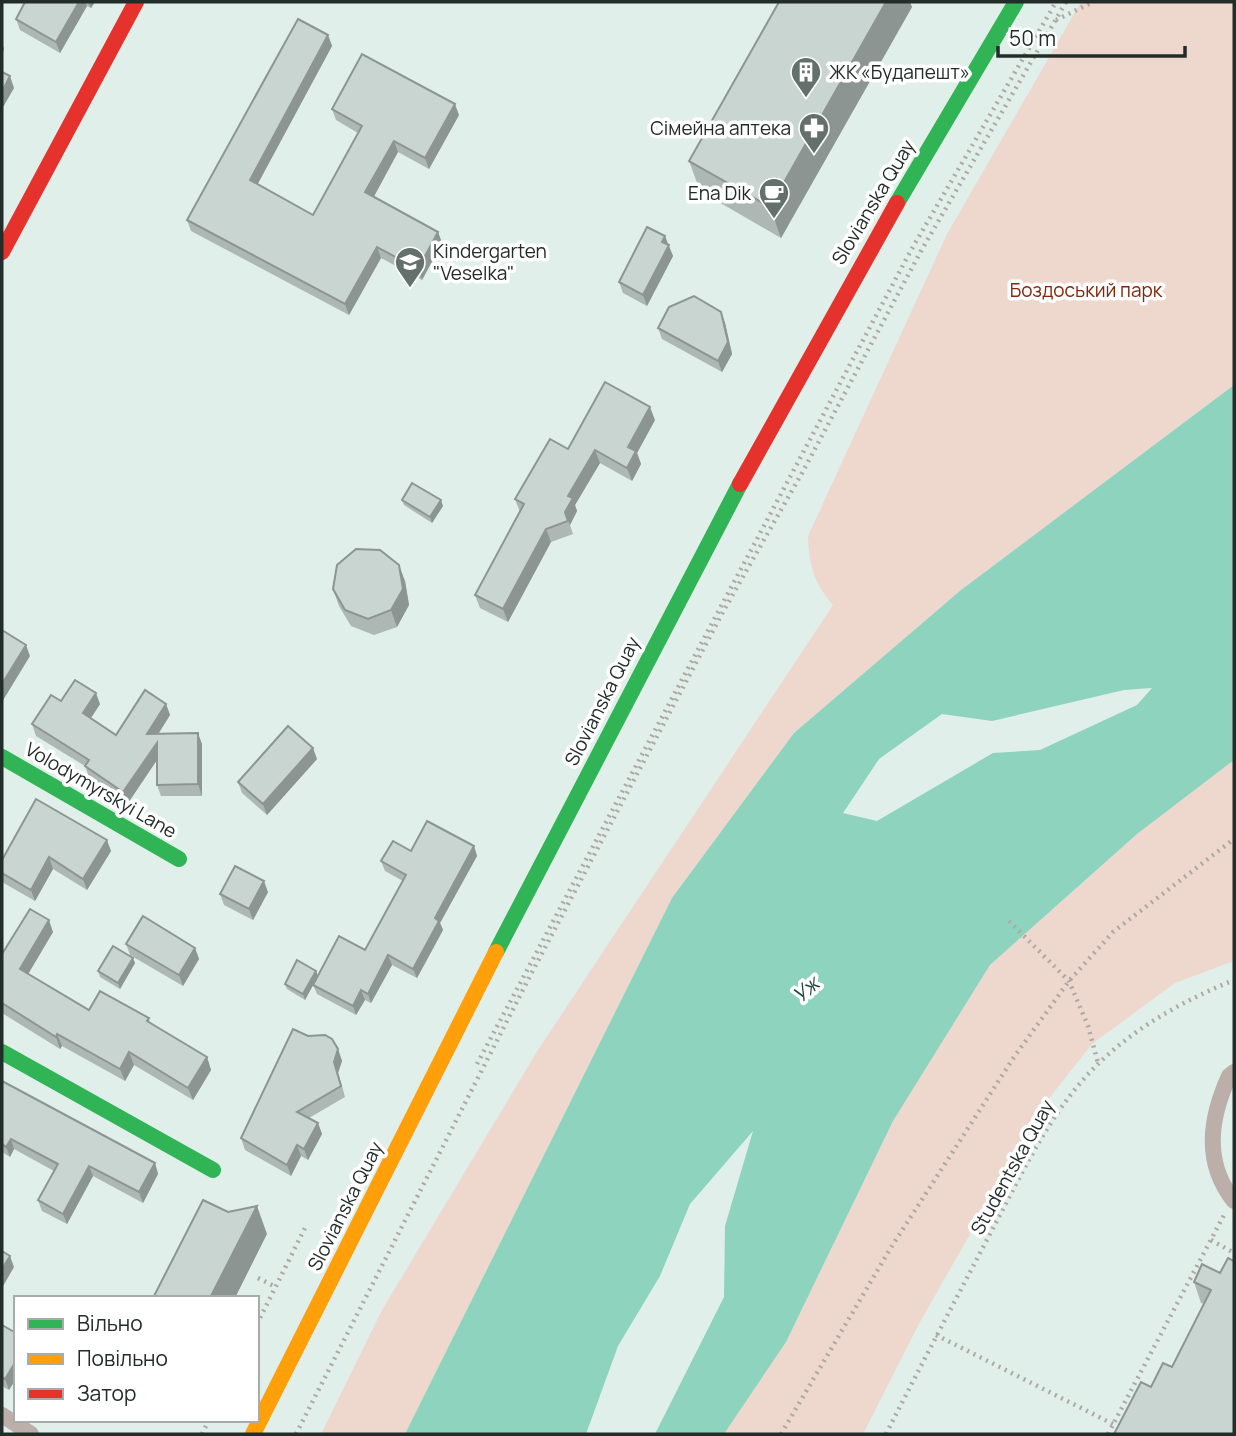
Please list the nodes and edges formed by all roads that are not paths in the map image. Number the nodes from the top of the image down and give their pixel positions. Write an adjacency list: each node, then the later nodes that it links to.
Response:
1 (136, 2): 3 (street)
2 (1016, 2): 12 (street, Slovianska Quay)
3 (2, 253)
4 (2, 757): 5 (street, Volodymyrskyi Lane)
5 (179, 859)
6 (2, 1052): 8 (street)
7 (1234, 1072): 9 (lane)
8 (213, 1170)
9 (1234, 1201)
10 (2, 1415): 11 (lane)
11 (32, 1434)
12 (253, 1434)

